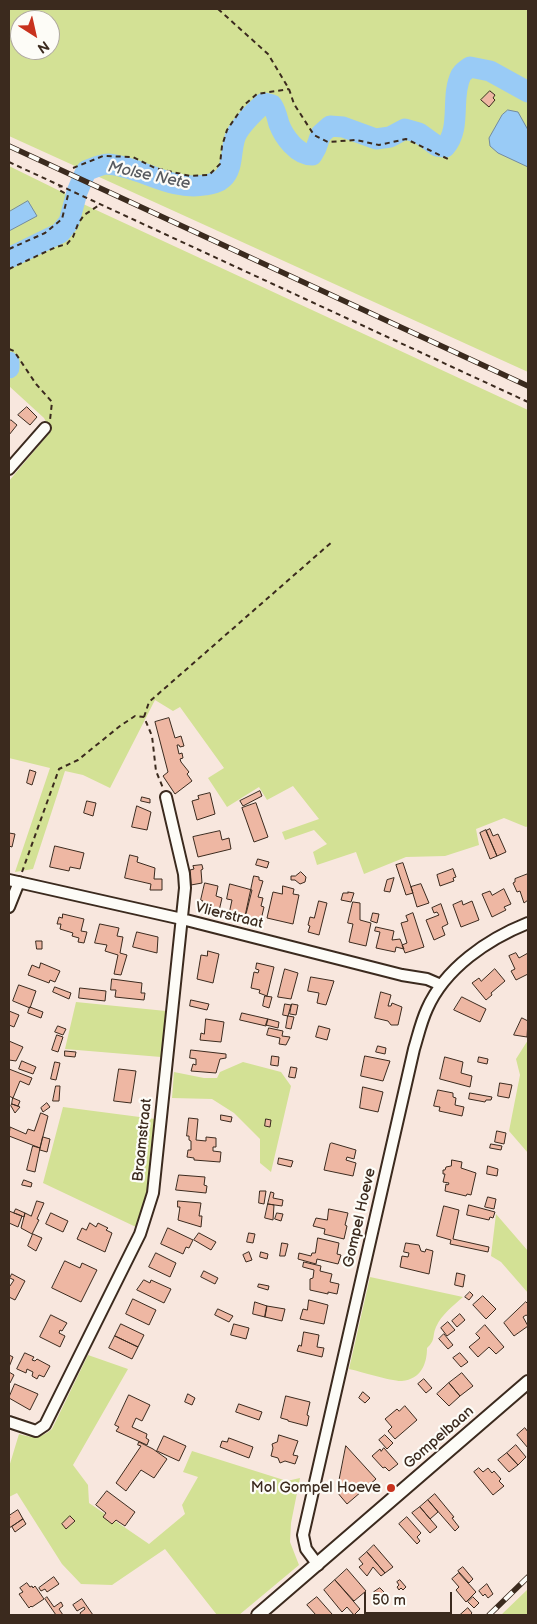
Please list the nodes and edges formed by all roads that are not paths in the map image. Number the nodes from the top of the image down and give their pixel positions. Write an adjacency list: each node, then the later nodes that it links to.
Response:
1 (46, 428): 2 (street)
2 (9, 470)
3 (166, 797): 6 (street, Braamstraat)
4 (14, 881): 5 (street); 6 (street, Vlierstraat)
5 (9, 907)
6 (182, 919): 8 (street, Vlierstraat); 10 (street, Braamstraat)
7 (528, 923): 8 (street, Gompel Hoeve)
8 (441, 985): 11 (street, Gompel Hoeve)
9 (528, 1382): 11 (street, Gompelbaan)
10 (9, 1422)
11 (318, 1564): 12 (street, Gompelbaan)
12 (258, 1615)

